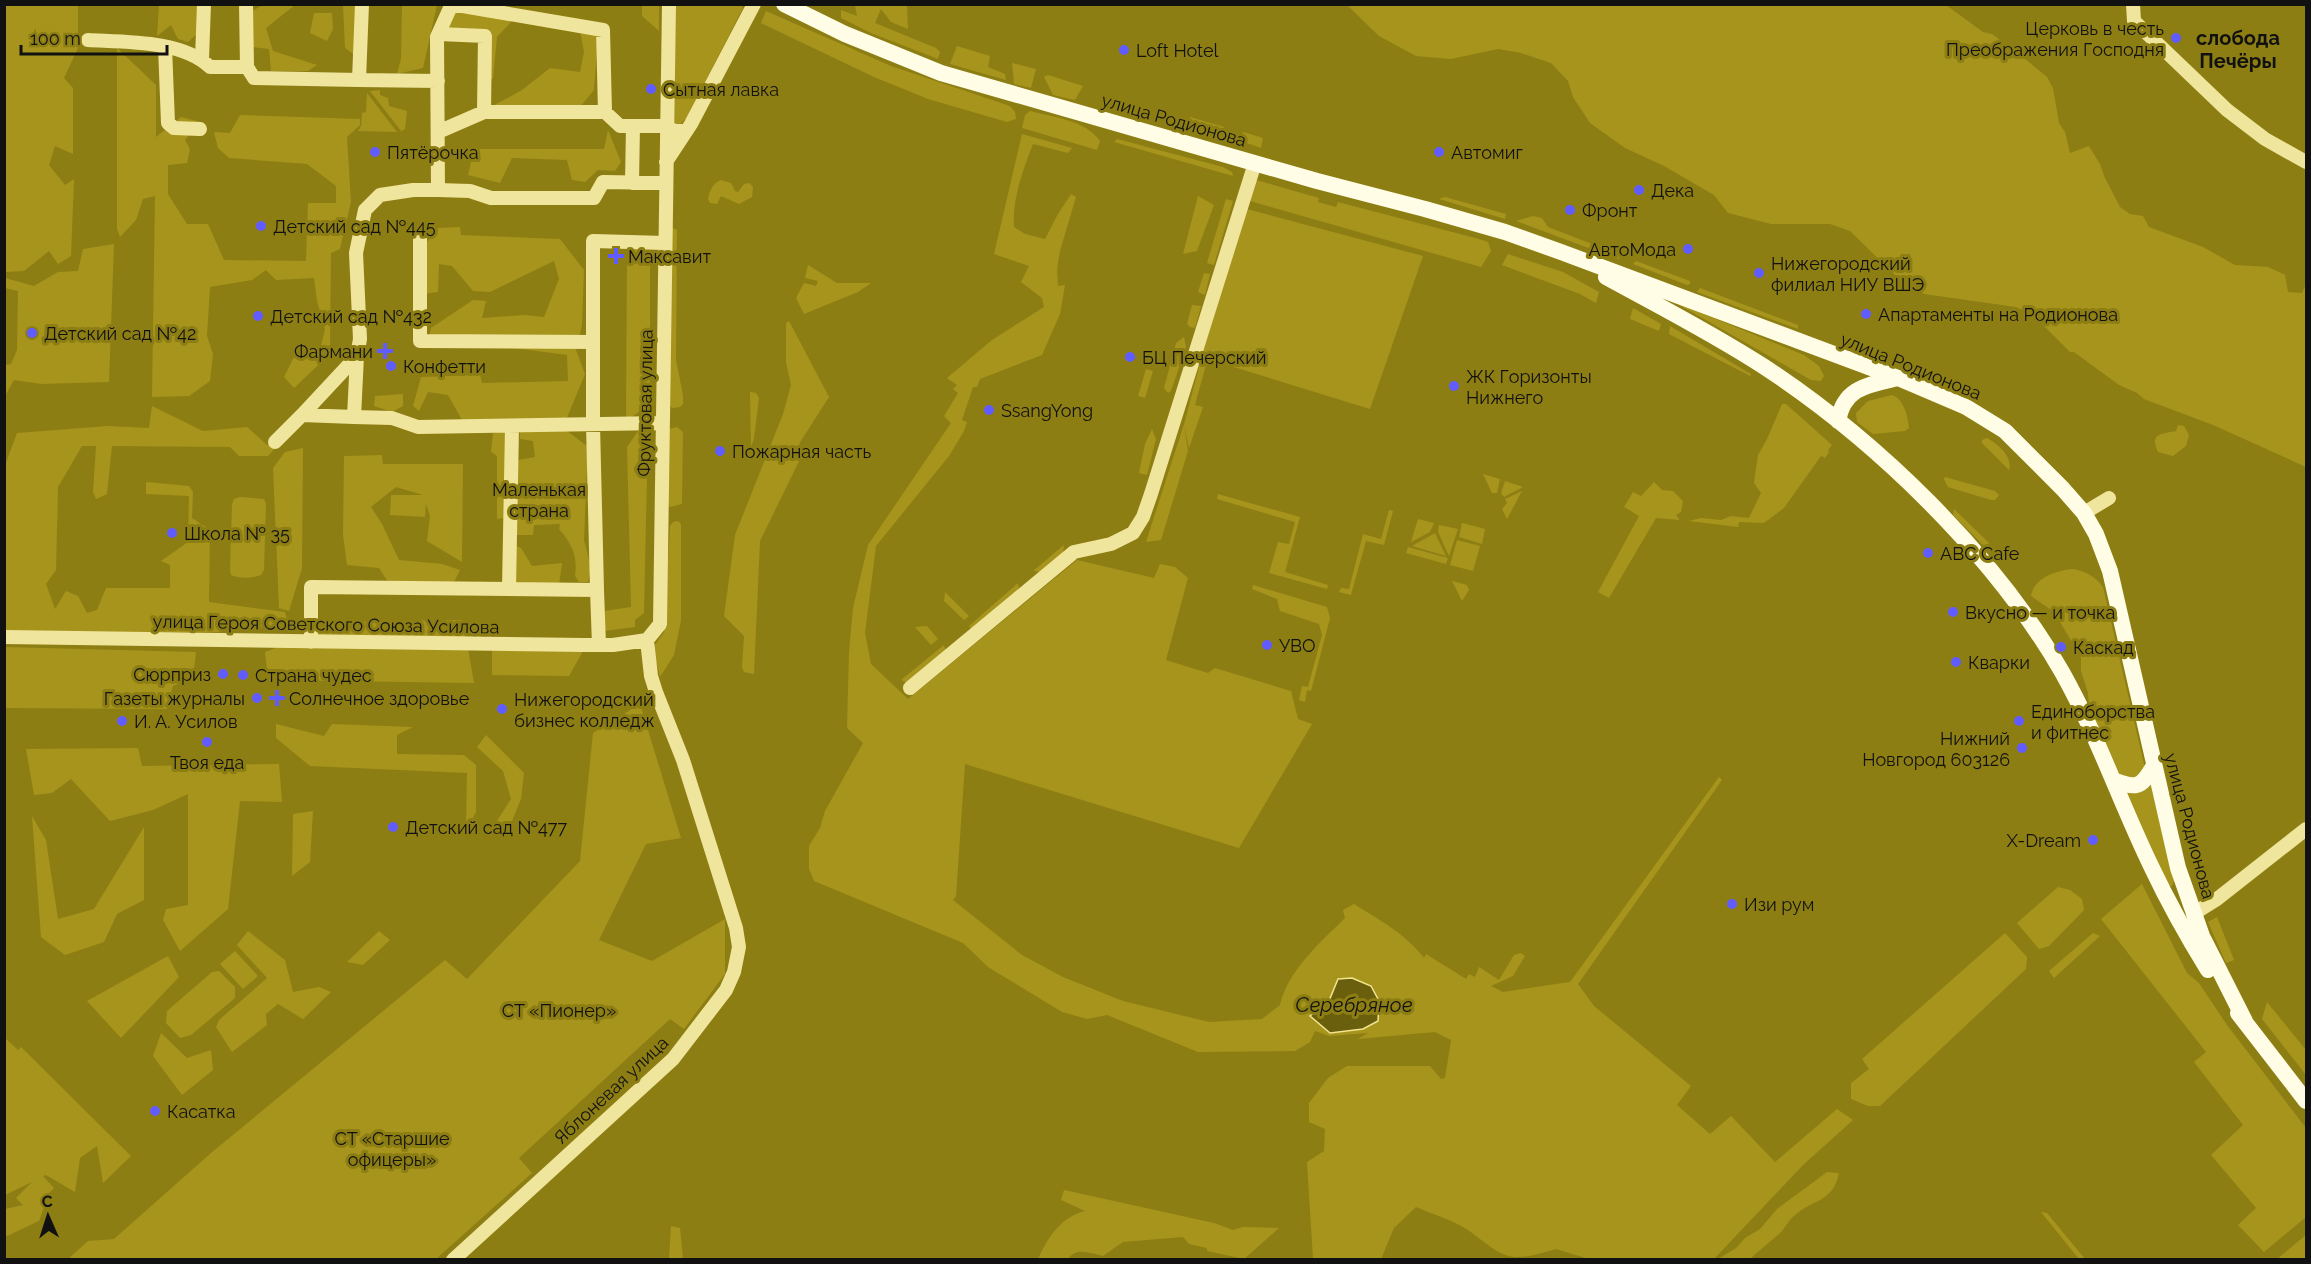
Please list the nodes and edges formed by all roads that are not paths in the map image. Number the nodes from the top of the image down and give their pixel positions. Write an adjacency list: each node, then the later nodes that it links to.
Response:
1 (204, 4): 12 (street)
2 (246, 4): 13 (street)
3 (362, 4): 14 (street)
4 (669, 4): 19 (street, Фруктовая улица)
5 (754, 4): 21 (street)
6 (784, 4): 25 (main road, улица Родионова)
7 (2133, 4): 24 (street)
8 (451, 5): 9 (street); 17 (street)
9 (439, 34): 15 (street); 16 (street)
10 (88, 40): 11 (street)
11 (165, 47): 12 (street); 20 (street)
12 (202, 59): 13 (street)
13 (248, 67): 14 (street)
14 (359, 80): 15 (street)
15 (438, 81): 22 (street)
16 (484, 112): 17 (street); 22 (street)
17 (605, 112): 18 (street)
18 (633, 126): 19 (street); 26 (street)
19 (666, 126): 21 (street); 23 (street, Фруктовая улица)
20 (200, 129)
21 (686, 131): 23 (street)
22 (438, 132): 28 (street)
23 (666, 162): 27 (street, Фруктовая улица)
24 (2307, 162)
25 (1256, 163): 31 (main road, улица Родионова); 50 (street)
26 (632, 183): 27 (street); 28 (street)
27 (666, 183): 30 (street, Фруктовая улица)
28 (438, 190): 33 (street)
29 (420, 240): 32 (street)
30 (665, 243): 32 (street); 38 (street, Фруктовая улица)
31 (1561, 252): 34 (main road, улица Родионова); 37 (main road, улица Родионова)
32 (593, 342): 39 (street)
33 (357, 356): 35 (street); 36 (street)
34 (1898, 378): 37 (main road); 43 (main road, улица Родионова)
35 (302, 415): 36 (street); 41 (street)
36 (354, 417): 40 (street)
37 (1838, 421): 52 (main road, улица Родионова)
38 (663, 423): 39 (street); 47 (street, Фруктовая улица)
39 (593, 425): 40 (street); 45 (street)
40 (512, 427): 44 (street)
41 (275, 442)
42 (2109, 498): 43 (street)
43 (2084, 513): 51 (main road, улица Родионова)
44 (509, 590): 45 (street); 48 (street)
45 (597, 590): 49 (street)
46 (4, 637): 48 (street, улица Героя Советского Союза Усилова)
47 (647, 640): 49 (street, улица Героя Советского Союза Усилова); 57 (street, Яблоневая улица)
48 (311, 642): 49 (street, улица Героя Советского Союза Усилова)
49 (598, 645)
50 (910, 687)
51 (2153, 767): 52 (main road); 54 (main road, улица Родионова)
52 (2113, 780): 55 (main road, улица Родионова)
53 (2305, 834): 54 (street)
54 (2193, 915): 55 (main road, улица Родионова)
55 (2245, 1021): 56 (main road, улица Родионова)
56 (2307, 1101)
57 (453, 1260)

